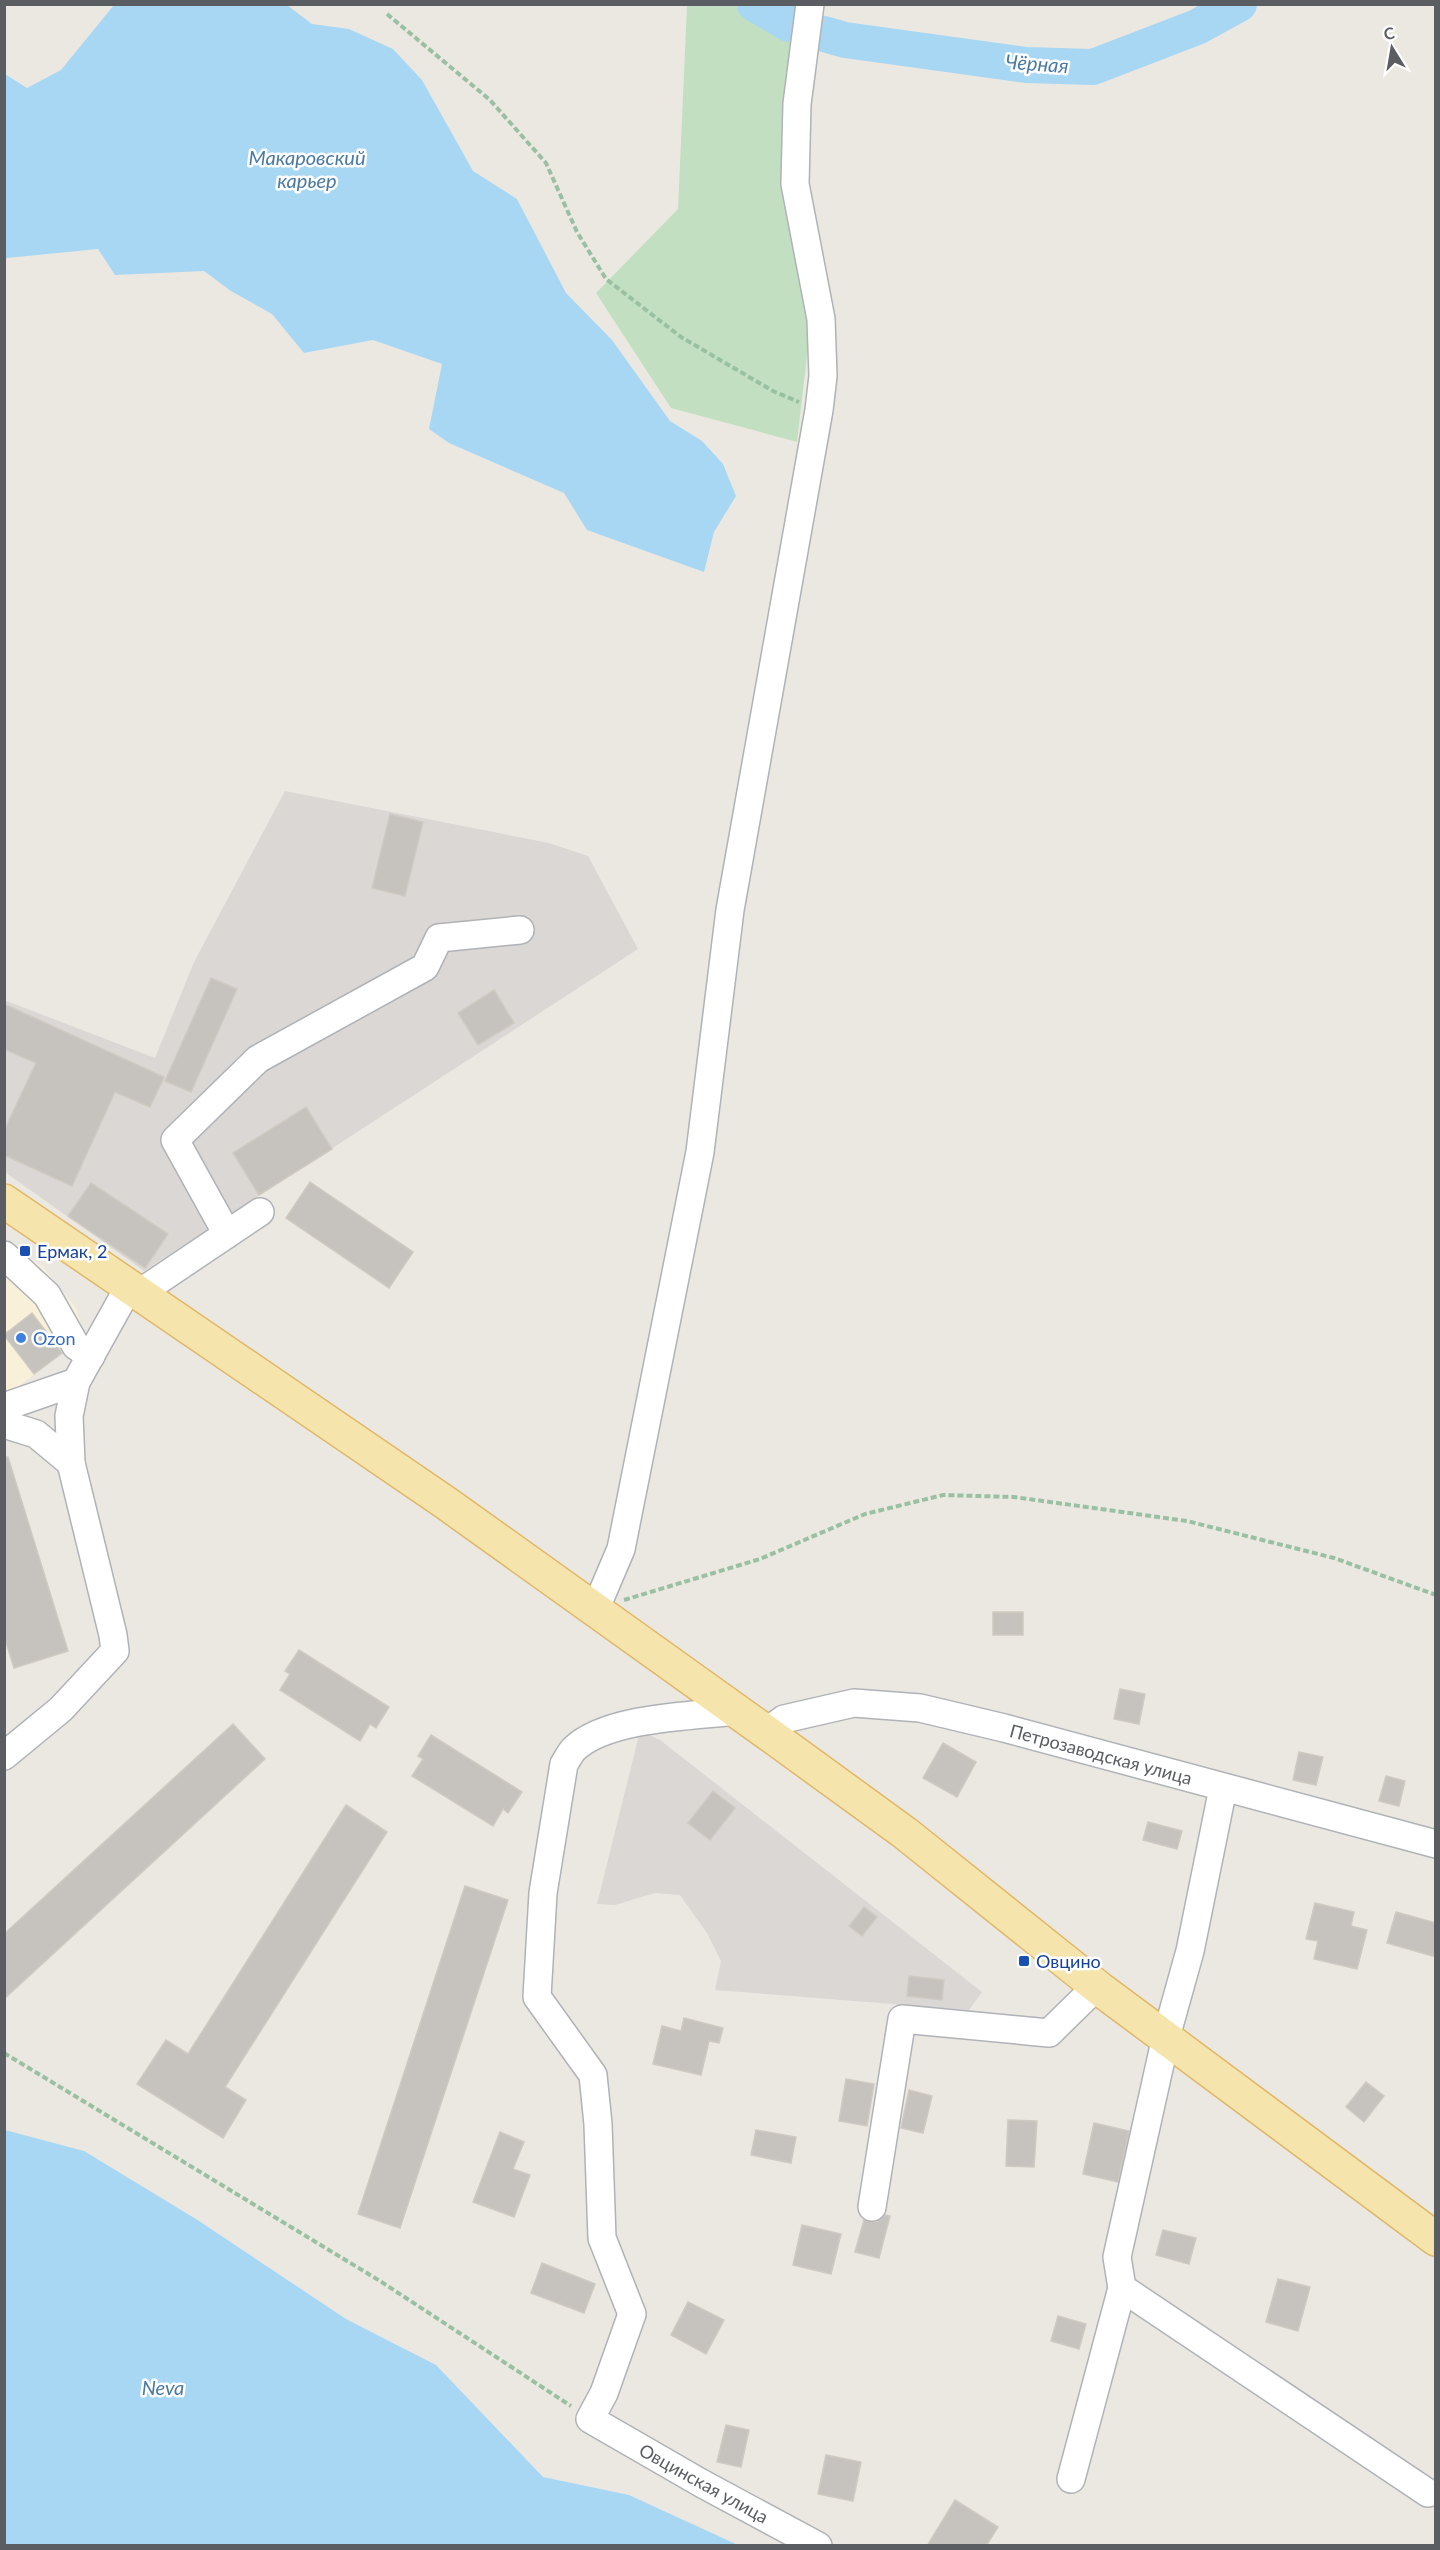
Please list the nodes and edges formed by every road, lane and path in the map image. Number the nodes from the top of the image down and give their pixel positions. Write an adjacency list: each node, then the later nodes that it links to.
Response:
1 (810, 4): 3 (street)
2 (387, 14): 3 (path)
3 (819, 410): 16 (street)
4 (520, 930): 7 (street)
5 (4, 1201): 9 (main road)
6 (260, 1212): 7 (street)
7 (227, 1234): 9 (street)
8 (4, 1255): 10 (street)
9 (136, 1289): 10 (street); 16 (main road)
10 (91, 1356): 11 (street)
11 (76, 1382): 12 (street); 14 (street)
12 (4, 1407)
13 (4, 1424): 14 (street)
14 (71, 1463): 19 (street)
15 (1436, 1595): 16 (path)
16 (596, 1610): 17 (main road)
17 (737, 1711): 18 (main road); 28 (street)
18 (766, 1732): 20 (street, Петрозаводская улица); 22 (main road)
19 (4, 1756)
20 (1223, 1788): 21 (street, Петрозаводская улица); 23 (street)
21 (1436, 1844)
22 (1097, 1986): 23 (main road); 25 (street)
23 (1166, 2037): 26 (main road); 27 (street)
24 (4, 2053): 28 (path)
25 (872, 2207)
26 (1436, 2239)
27 (1122, 2288): 29 (street); 30 (street)
28 (590, 2419): 31 (street, Овцинская улица)
29 (1071, 2479)
30 (1428, 2493)
31 (818, 2546)

